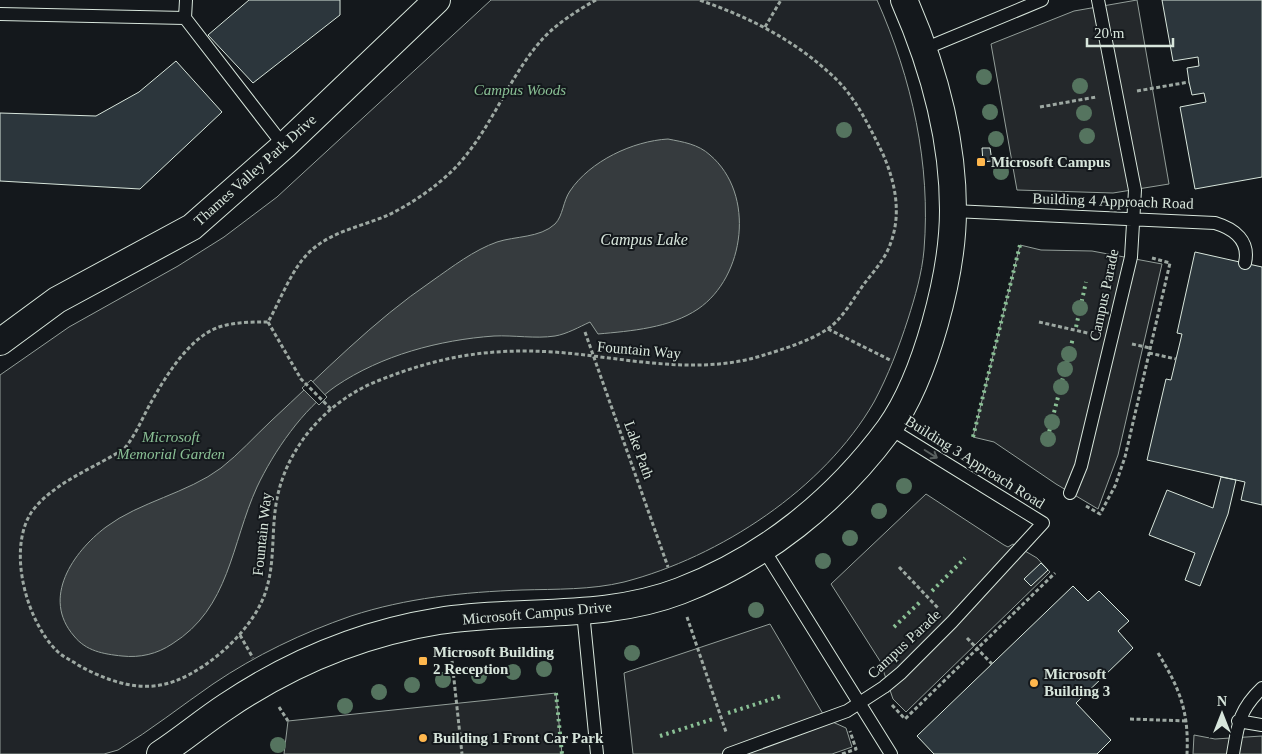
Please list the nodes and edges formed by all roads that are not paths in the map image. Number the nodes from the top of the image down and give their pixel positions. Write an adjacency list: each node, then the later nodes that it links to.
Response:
1 (186, 0): 7 (lane)
2 (437, 0): 9 (street, Thames Valley Park Drive)
3 (904, 0): 8 (street, Microsoft Campus Drive)
4 (1042, 0): 8 (lane)
5 (1098, 0): 11 (lane, Campus Parade)
6 (0, 14): 7 (lane)
7 (186, 18): 9 (lane)
8 (924, 49): 10 (street, Microsoft Campus Drive)
9 (284, 146): 13 (street, Thames Valley Park Drive)
10 (953, 211): 11 (lane, Building 4 Approach Road); 14 (street, Microsoft Campus Drive)
11 (1134, 219): 12 (lane, Building 4 Approach Road); 15 (lane, Campus Parade)
12 (1244, 263)
13 (0, 342)
14 (889, 428): 16 (lane, Building 3 Approach Road, one-way to 16); 17 (street, Microsoft Campus Drive)
15 (1070, 493)
16 (1043, 523): 20 (lane, Campus Parade)
17 (764, 550): 18 (street, Microsoft Campus Drive); 20 (lane)
18 (584, 612): 24 (street, Microsoft Campus Drive); 25 (lane)
19 (1262, 688): 21 (lane)
20 (860, 703): 23 (lane, Campus Parade); 26 (lane)
21 (1238, 721): 22 (lane); 27 (lane)
22 (1262, 724)
23 (731, 753)
24 (160, 754)
25 (597, 754)
26 (891, 754)
27 (1233, 754)

